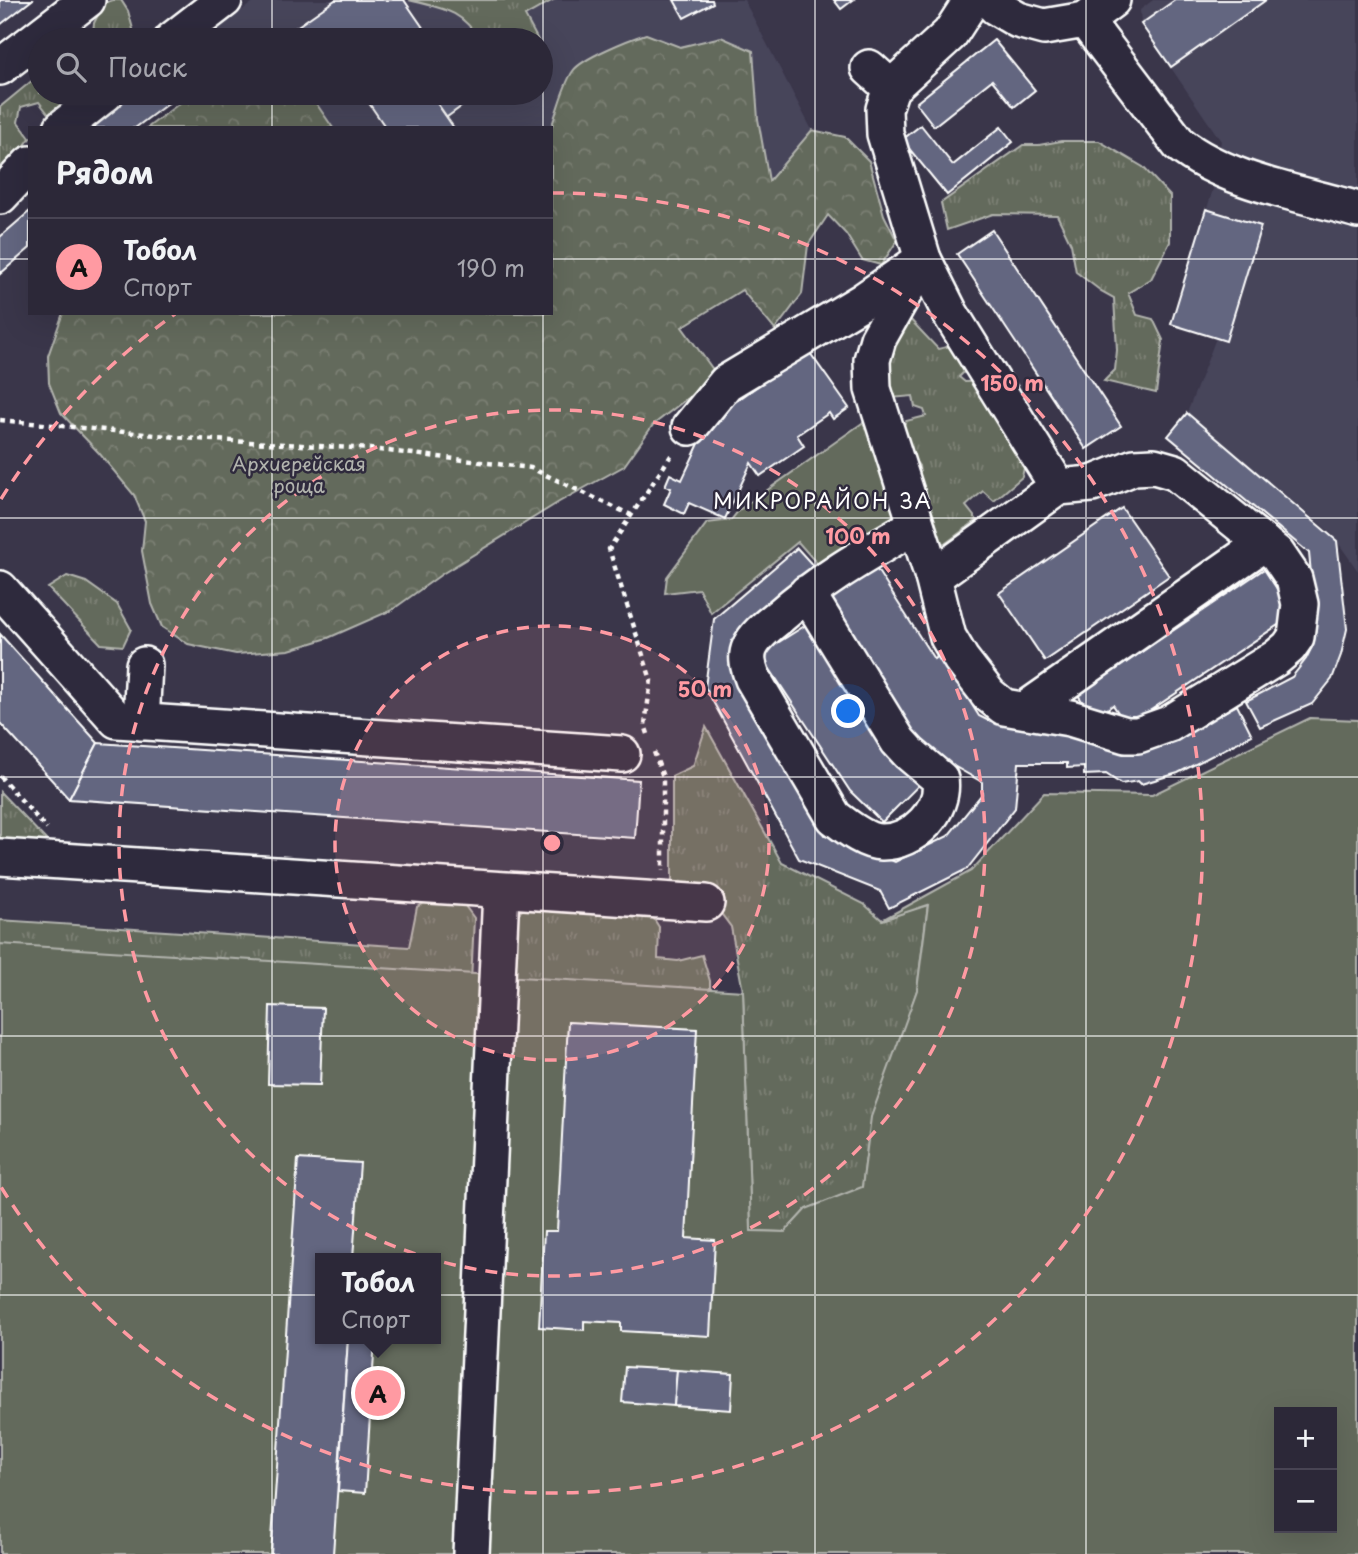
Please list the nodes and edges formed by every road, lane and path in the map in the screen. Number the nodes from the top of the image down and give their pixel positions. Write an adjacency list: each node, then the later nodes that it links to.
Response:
1 (87, 0): 5 (street)
2 (972, 0): 13 (street)
3 (990, 0): 4 (street)
4 (1098, 10): 12 (street)
5 (51, 28)
6 (28, 46): 7 (street)
7 (0, 68)
8 (91, 105): 9 (street)
9 (65, 126)
10 (28, 166): 11 (street)
11 (0, 196)
12 (1358, 210)
13 (923, 259): 15 (street); 16 (street); 18 (street)
14 (0, 420): 17 (path)
15 (690, 428): 17 (path)
16 (1058, 486): 19 (street); 20 (street)
17 (631, 515): 28 (path)
18 (916, 525): 20 (street); 22 (street)
19 (1264, 543): 24 (street); 24 (street)
20 (933, 577): 24 (street)
21 (0, 589): 25 (street)
22 (807, 593): 22 (street)
23 (144, 665): 25 (street)
24 (1025, 710)
25 (141, 722): 26 (street)
26 (622, 754)
27 (0, 857): 29 (street)
28 (663, 883)
29 (501, 891): 30 (street); 31 (street)
30 (706, 903)
31 (471, 1554)

